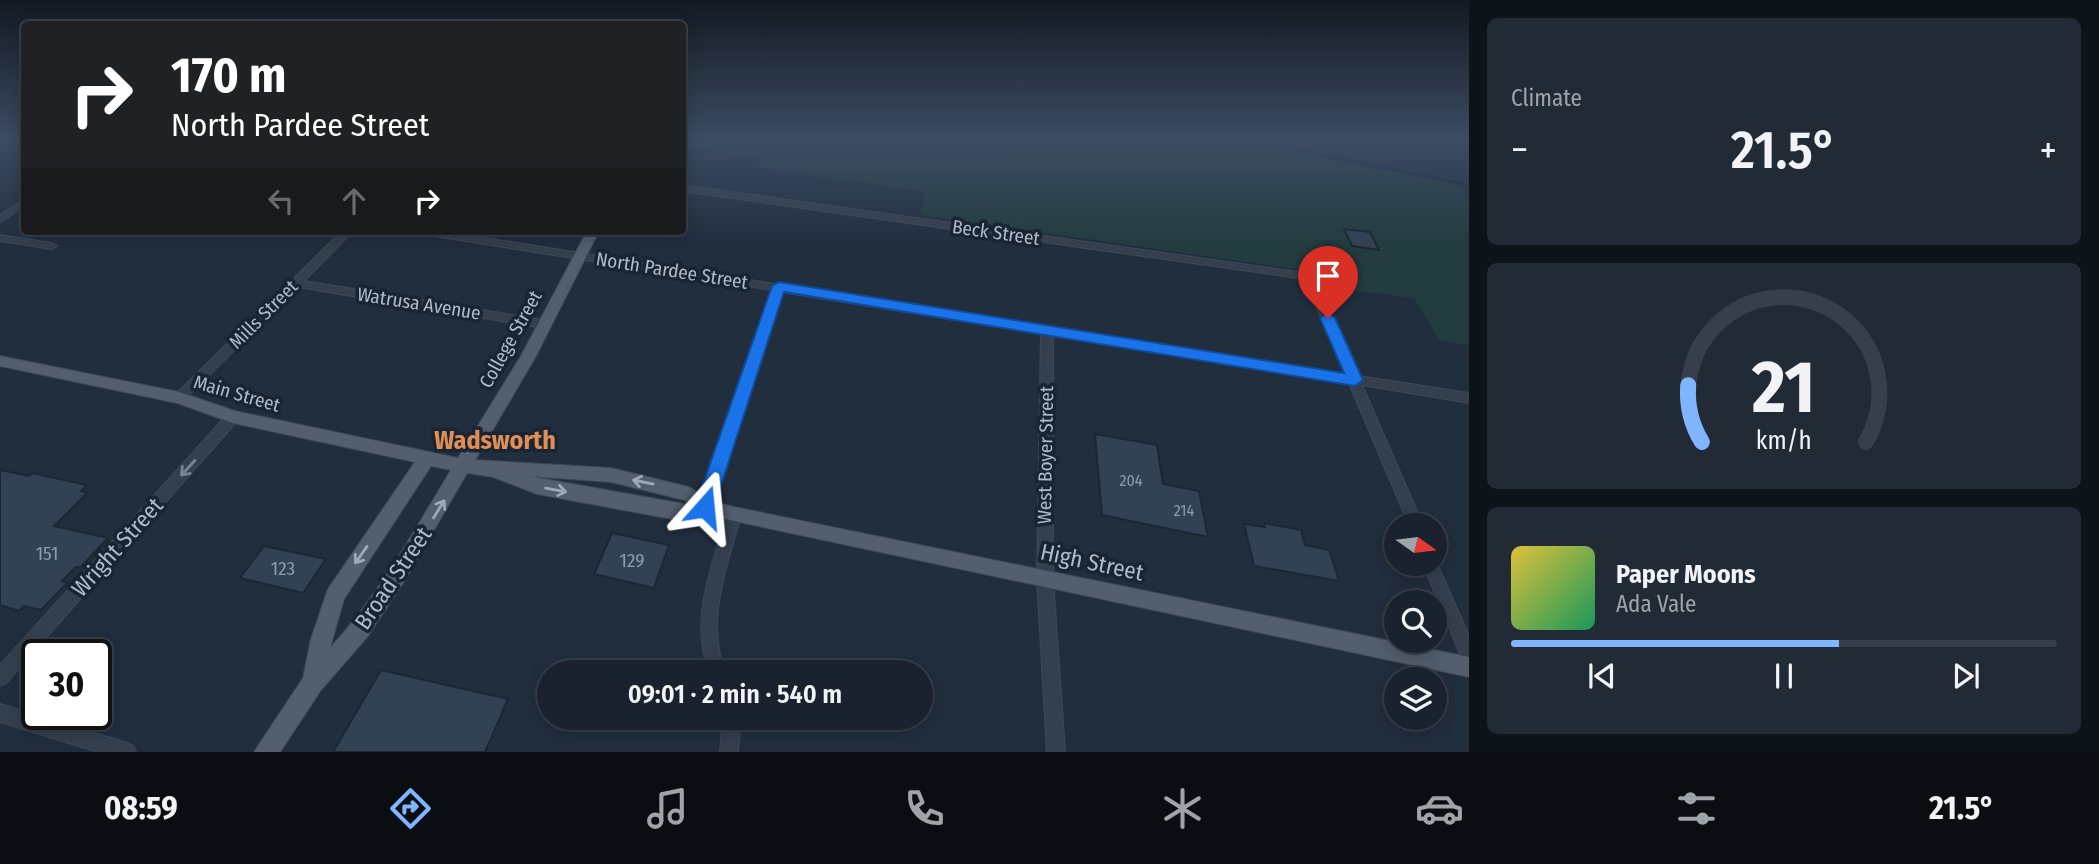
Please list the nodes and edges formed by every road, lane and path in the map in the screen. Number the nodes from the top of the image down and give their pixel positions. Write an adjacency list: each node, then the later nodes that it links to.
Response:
1 (686, 189): 16 (street, Beck Street)
2 (21, 205): 3 (street)
3 (0, 219)
4 (344, 235): 10 (street, Mills Street)
5 (448, 235): 9 (street, North Pardee Street)
6 (591, 235): 9 (main road, College Street)
7 (0, 238): 8 (street)
8 (52, 246)
9 (579, 255): 11 (street, North Pardee Street); 12 (main road, College Street)
10 (295, 283): 12 (street, Watrusa Avenue); 17 (street, Mills Street)
11 (779, 286): 13 (street, North Pardee Street); 14 (street)
12 (543, 324): 21 (main road, College Street)
13 (1047, 331): 16 (street, North Pardee Street); 26 (street, West Boyer Street)
14 (761, 338): 22 (street)
15 (0, 361): 17 (main road, Main Street)
16 (1355, 380): 18 (street, North Pardee Street); 23 (street)
17 (179, 398): 19 (main road, Main Street)
18 (1469, 398)
19 (233, 417): 20 (main road, Main Street); 32 (street, Wright Street, one-way to 32)
20 (427, 458): 21 (main road, Main Street); 27 (main road, Broad Street, one-way to 27)
21 (461, 465): 22 (main road, High Street); 28 (main road, Broad Street, one-way to 21)
22 (705, 507): 24 (main road, High Street)
23 (1411, 513)
24 (734, 515): 26 (main road, High Street); 30 (street)
25 (1436, 576): 29 (street)
26 (1045, 579): 31 (main road, High Street); 39 (street, West Boyer Street)
27 (326, 624): 28 (main road); 33 (main road, Broad Street)
28 (360, 629): 33 (main road, Broad Street)
29 (1469, 655)
30 (710, 660)
31 (1469, 667)
32 (0, 677)
33 (313, 682): 37 (main road, Broad Street)
34 (0, 713): 36 (street)
35 (731, 730): 38 (street)
36 (127, 752)
37 (266, 752)
38 (729, 752)
39 (1056, 752)

